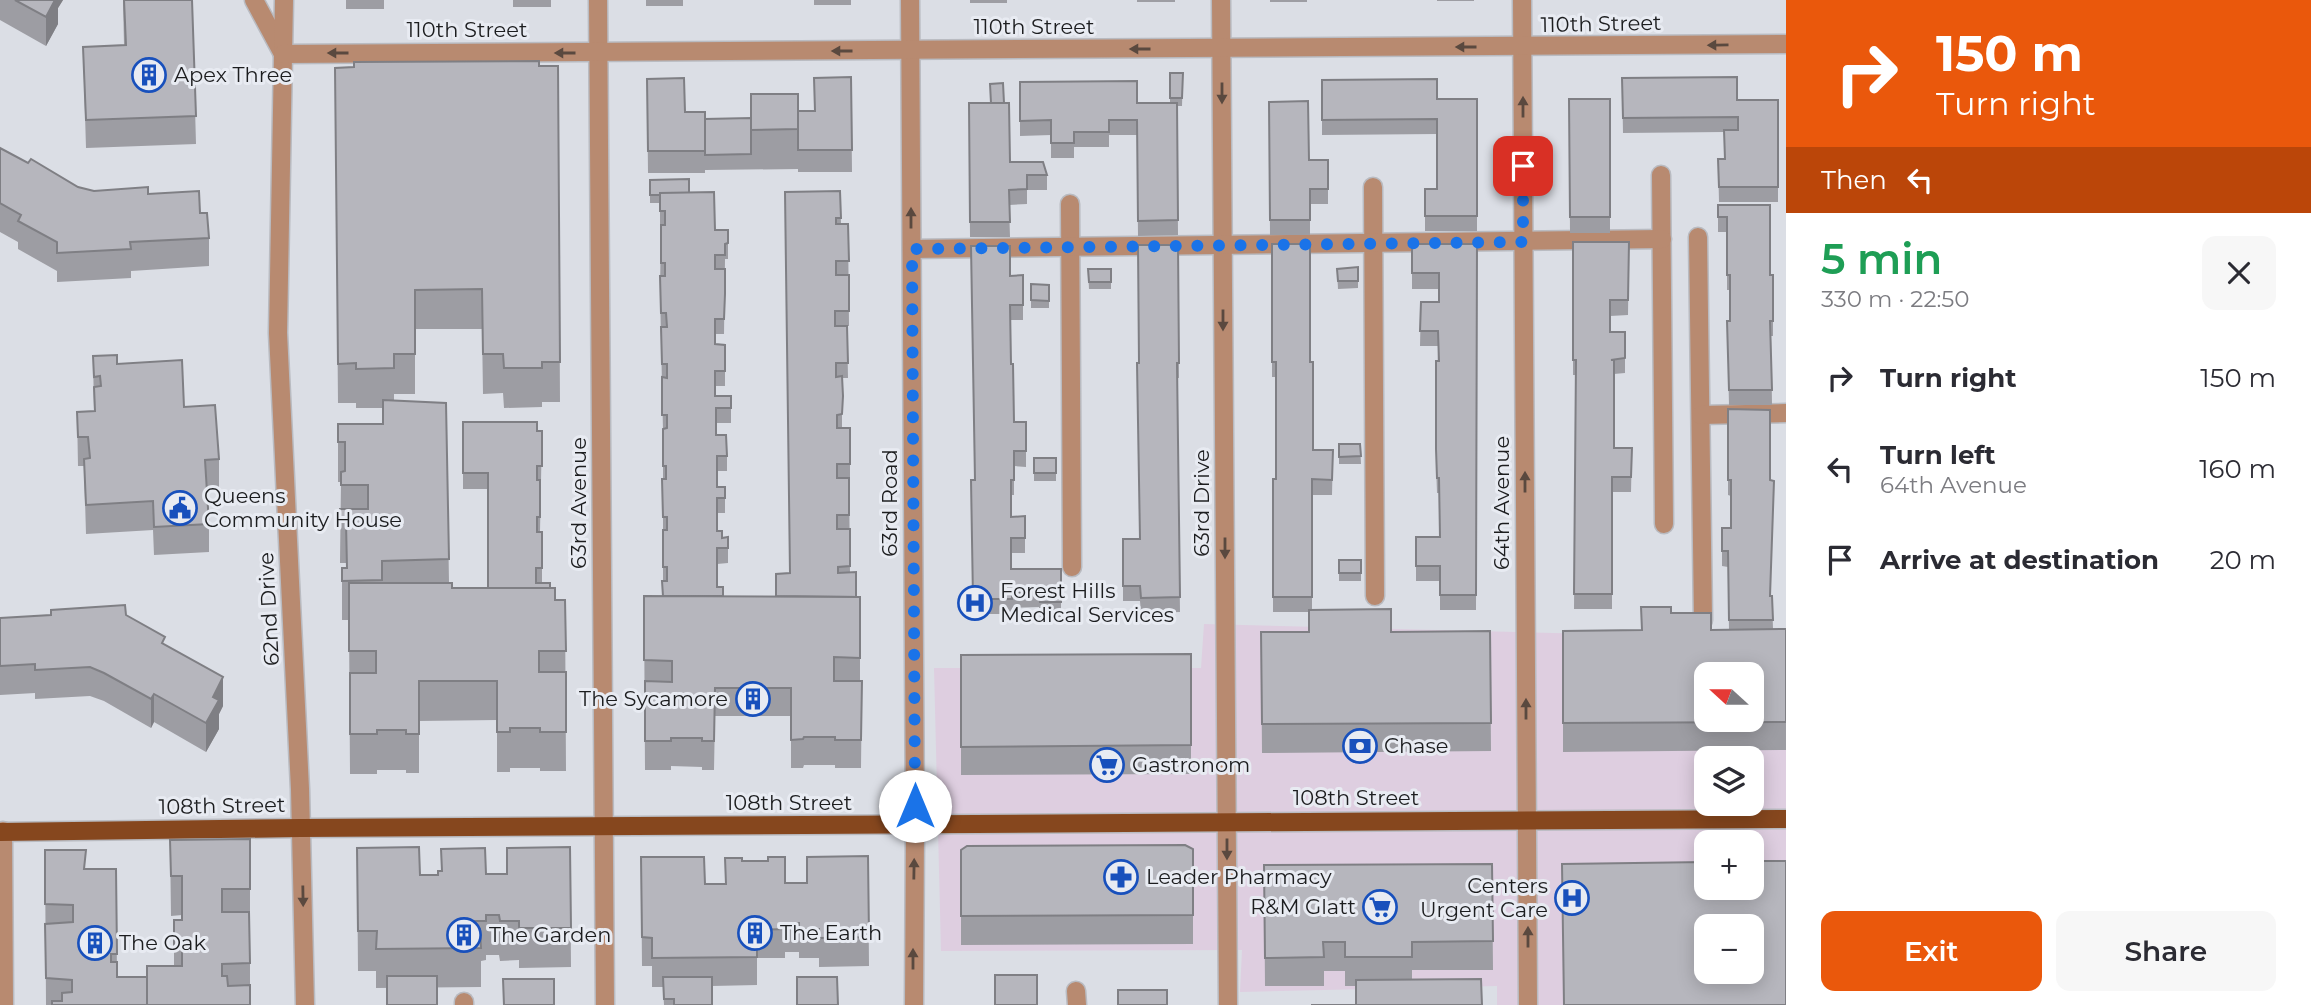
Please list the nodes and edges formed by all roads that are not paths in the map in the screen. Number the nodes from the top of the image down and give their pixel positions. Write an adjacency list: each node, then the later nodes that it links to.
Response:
1 (254, 0): 12 (street)
2 (284, 0): 12 (street, 62nd Drive)
3 (598, 0): 11 (street, 63rd Avenue)
4 (910, 0): 10 (street, 63rd Road)
5 (1221, 0): 9 (street, 63rd Drive)
6 (1522, 0): 8 (street, 64th Avenue)
7 (1786, 44): 8 (street, 110th Street, one-way to 8)
8 (1522, 47): 9 (street, 110th Street, one-way to 9); 18 (street, 64th Avenue, one-way to 8)
9 (1222, 48): 10 (street, 110th Street, one-way to 10); 20 (street, 63rd Drive, one-way to 20)
10 (910, 50): 11 (street, 110th Street, one-way to 11); 22 (street, 63rd Road, one-way to 10)
11 (598, 52): 12 (street, 110th Street, one-way to 12); 33 (street, 63rd Avenue)
12 (283, 54): 34 (street, 62nd Drive)
13 (1661, 175): 17 (street)
14 (1373, 187): 19 (street)
15 (1070, 204): 21 (street)
16 (1699, 237): 24 (street)
17 (1662, 239): 18 (street); 25 (street)
18 (1523, 242): 19 (street); 30 (street, 64th Avenue, one-way to 18)
19 (1373, 245): 20 (street); 27 (street)
20 (1223, 246): 21 (street); 31 (street, 63rd Drive, one-way to 31)
21 (1070, 247): 22 (street); 26 (street)
22 (912, 249): 32 (street, 63rd Road)
23 (1786, 413): 24 (street)
24 (1701, 415): 28 (street)
25 (1664, 524)
26 (1072, 567)
27 (1375, 596)
28 (1703, 620)
29 (1786, 819): 30 (main road, 108th Street)
30 (1527, 820): 31 (main road, 108th Street); 41 (street, 64th Avenue, one-way to 30)
31 (1227, 822): 32 (main road, 108th Street); 40 (street, 63rd Drive, one-way to 40)
32 (915, 825): 33 (main road, 108th Street); 39 (street, 63rd Road, one-way to 32)
33 (604, 827): 34 (main road, 108th Street); 38 (street, 63rd Avenue)
34 (301, 828): 35 (main road, 108th Street); 37 (street, 62nd Drive, one-way to 37)
35 (1, 831): 36 (street)
36 (4, 1005)
37 (305, 1005)
38 (605, 1005)
39 (914, 1005)
40 (1228, 1005)
41 (1528, 1005)

